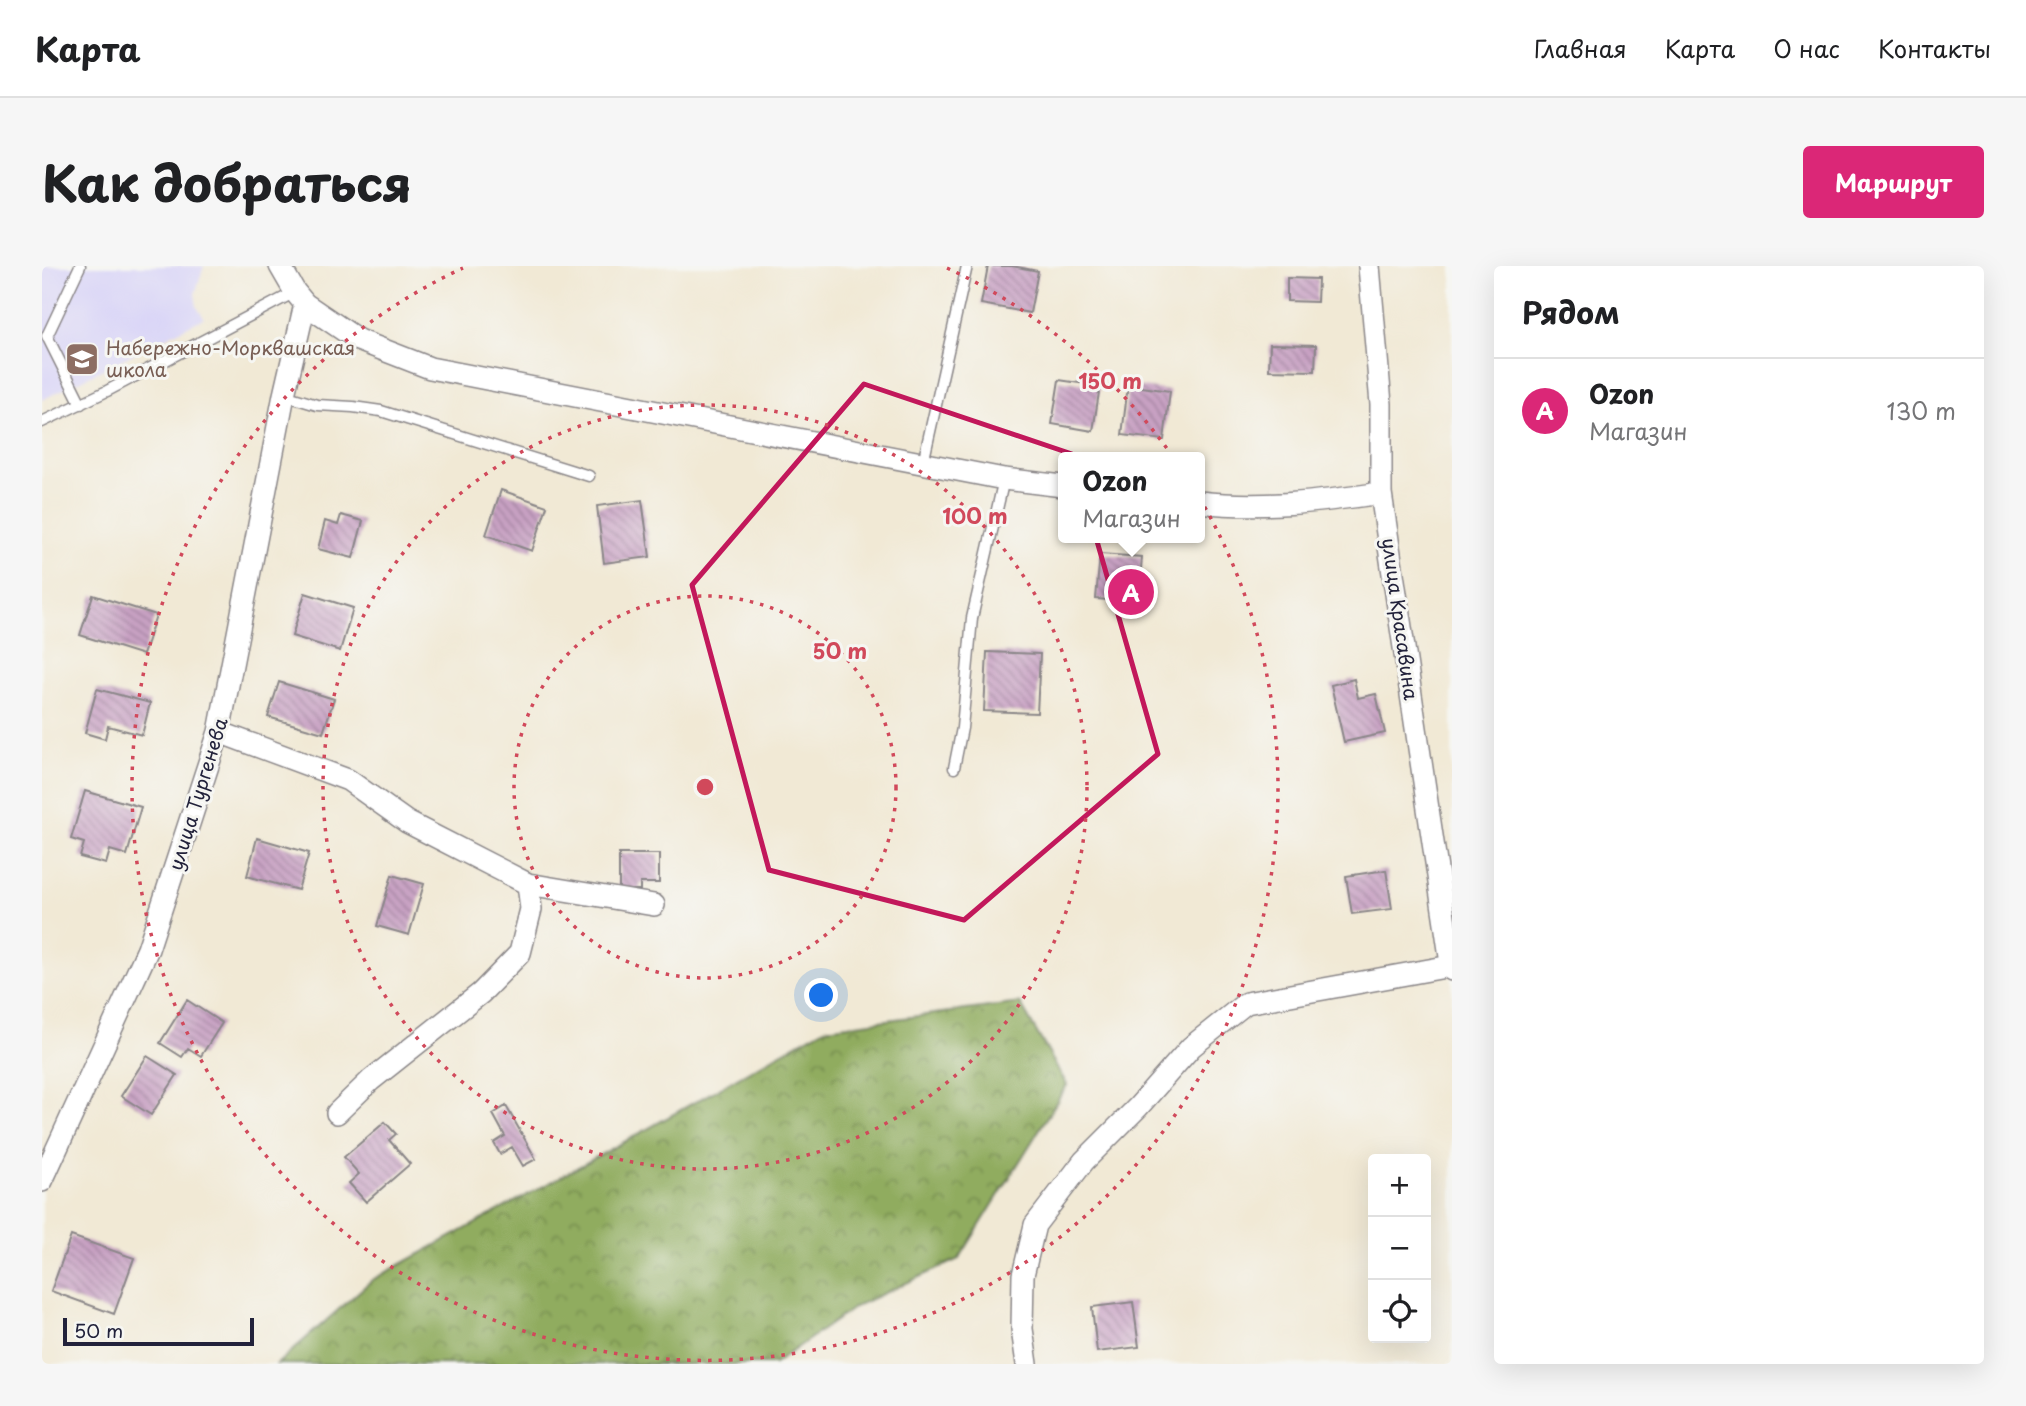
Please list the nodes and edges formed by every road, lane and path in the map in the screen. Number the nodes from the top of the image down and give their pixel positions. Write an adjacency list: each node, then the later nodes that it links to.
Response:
1 (80, 266): 6 (lane)
2 (280, 266): 5 (street)
3 (967, 266): 10 (lane)
4 (1369, 266): 14 (street, улица Красавина)
5 (300, 298): 7 (street, улица Тургенева); 8 (lane); 10 (street)
6 (45, 335): 8 (lane)
7 (284, 395): 11 (lane); 16 (street, улица Тургенева)
8 (81, 404): 9 (lane)
9 (42, 422)
10 (923, 463): 12 (street)
11 (589, 476)
12 (1004, 479): 13 (street); 17 (lane)
13 (1058, 485)
14 (1381, 493): 15 (street); 20 (street, улица Красавина)
15 (1205, 503)
16 (219, 732): 18 (street); 22 (street, улица Тургенева)
17 (954, 768)
18 (527, 884): 19 (street); 21 (street)
19 (654, 905)
20 (1452, 968): 23 (street)
21 (337, 1113)
22 (42, 1181)
23 (1027, 1364)

